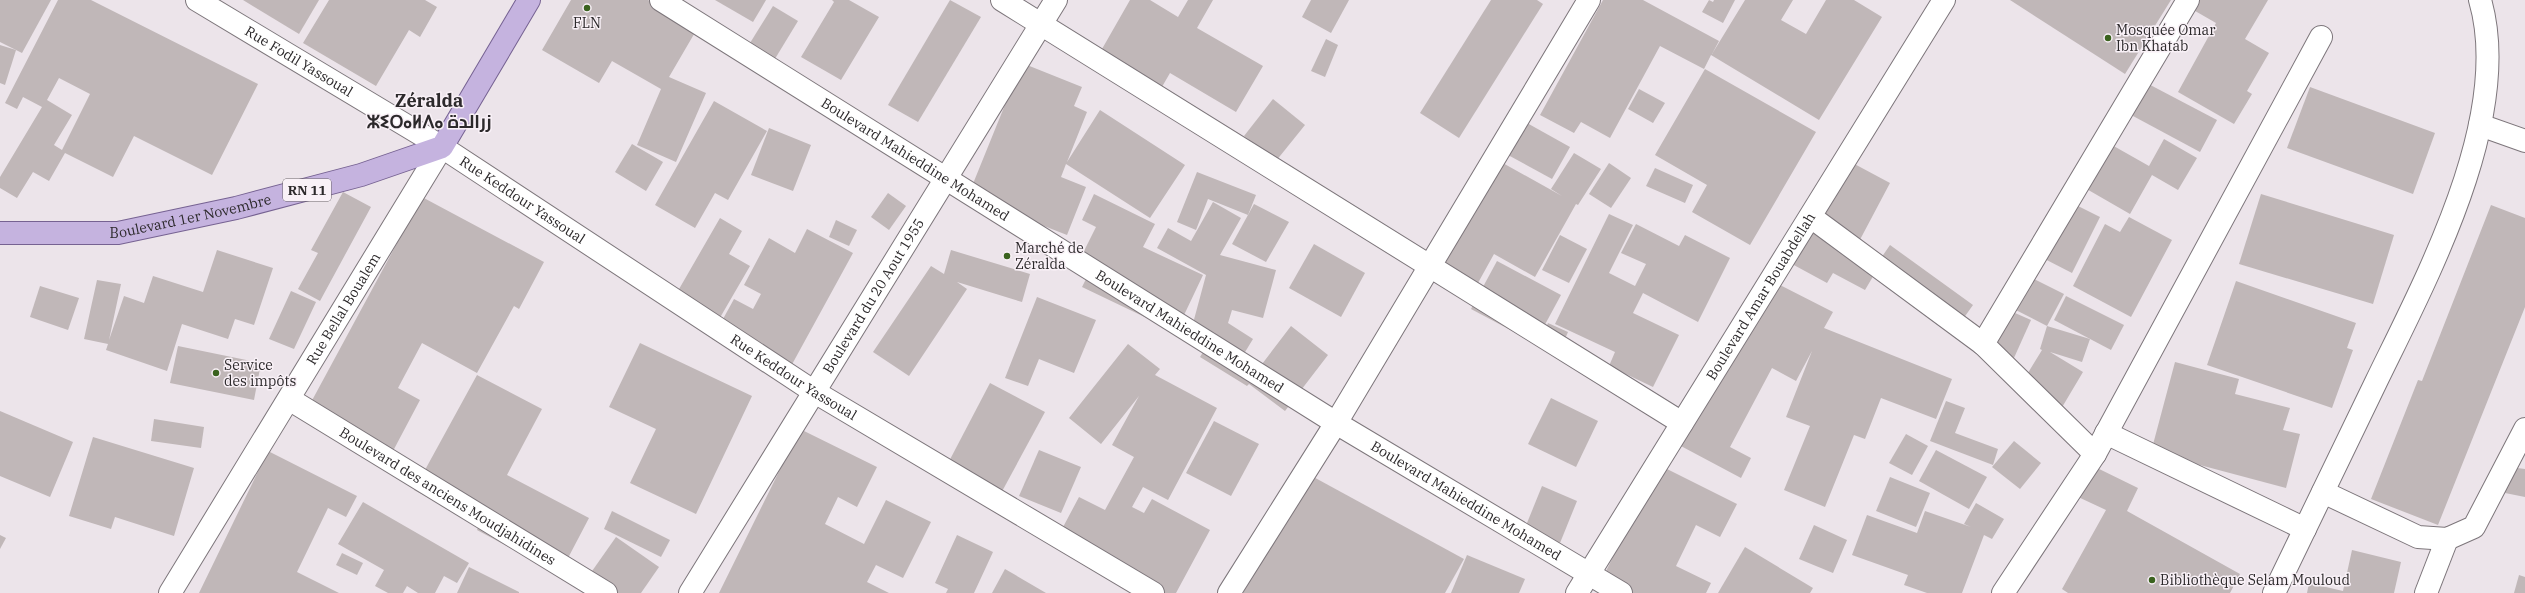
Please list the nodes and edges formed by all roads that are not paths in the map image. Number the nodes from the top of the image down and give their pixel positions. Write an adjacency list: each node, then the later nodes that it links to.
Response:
1 (197, 0): 14 (street, Rue Fodil Yassoual)
2 (529, 0): 14 (main road)
3 (661, 0): 15 (street, Boulevard Mahieddine Mohamed)
4 (1002, 0): 10 (street)
5 (1056, 0): 10 (street, Boulevard du 20 Aout 1955)
6 (1589, 0): 18 (street)
7 (1944, 0): 16 (street, Boulevard Amar Bouabdellah)
8 (2188, 0): 19 (street)
9 (2480, 0): 12 (street)
10 (1041, 24): 15 (street, Boulevard du 20 Aout 1955); 18 (street)
11 (2321, 37): 25 (street)
12 (2480, 125): 13 (street); 27 (street)
13 (2525, 141)
14 (442, 147): 17 (main road, Boulevard 1er Novembre / RN 11); 20 (street, Rue Keddour Yassoual); 21 (street, Rue Bellal Boualem)
15 (945, 178): 20 (street, Boulevard du 20 Aout 1955); 22 (street, Boulevard Mahieddine Mohamed)
16 (1811, 217): 19 (street); 23 (street, Boulevard Amar Bouabdellah)
17 (0, 233)
18 (1430, 266): 22 (street); 23 (street)
19 (1983, 344): 26 (street)
20 (813, 391): 33 (street, Boulevard du 20 Aout 1955); 34 (street, Rue Keddour Yassoual)
21 (289, 399): 31 (street, Rue Bellal Boualem); 32 (street, Boulevard des anciens Moudjahidines)
22 (1336, 423): 30 (street, Boulevard Mahieddine Mohamed); 35 (street)
23 (1682, 423): 30 (street, Boulevard Amar Bouabdellah)
24 (2525, 429): 29 (street)
25 (2106, 433): 26 (street); 28 (street)
26 (2095, 454): 38 (street)
27 (2323, 492): 28 (street); 29 (street)
28 (2305, 529): 39 (street)
29 (2447, 539): 40 (street)
30 (1589, 575): 36 (street, Boulevard Amar Bouabdellah); 37 (street, Boulevard Mahieddine Mohamed)
31 (170, 593)
32 (606, 593)
33 (690, 593)
34 (1153, 593)
35 (1229, 593)
36 (1577, 593)
37 (1621, 593)
38 (2003, 593)
39 (2274, 593)
40 (2426, 593)

